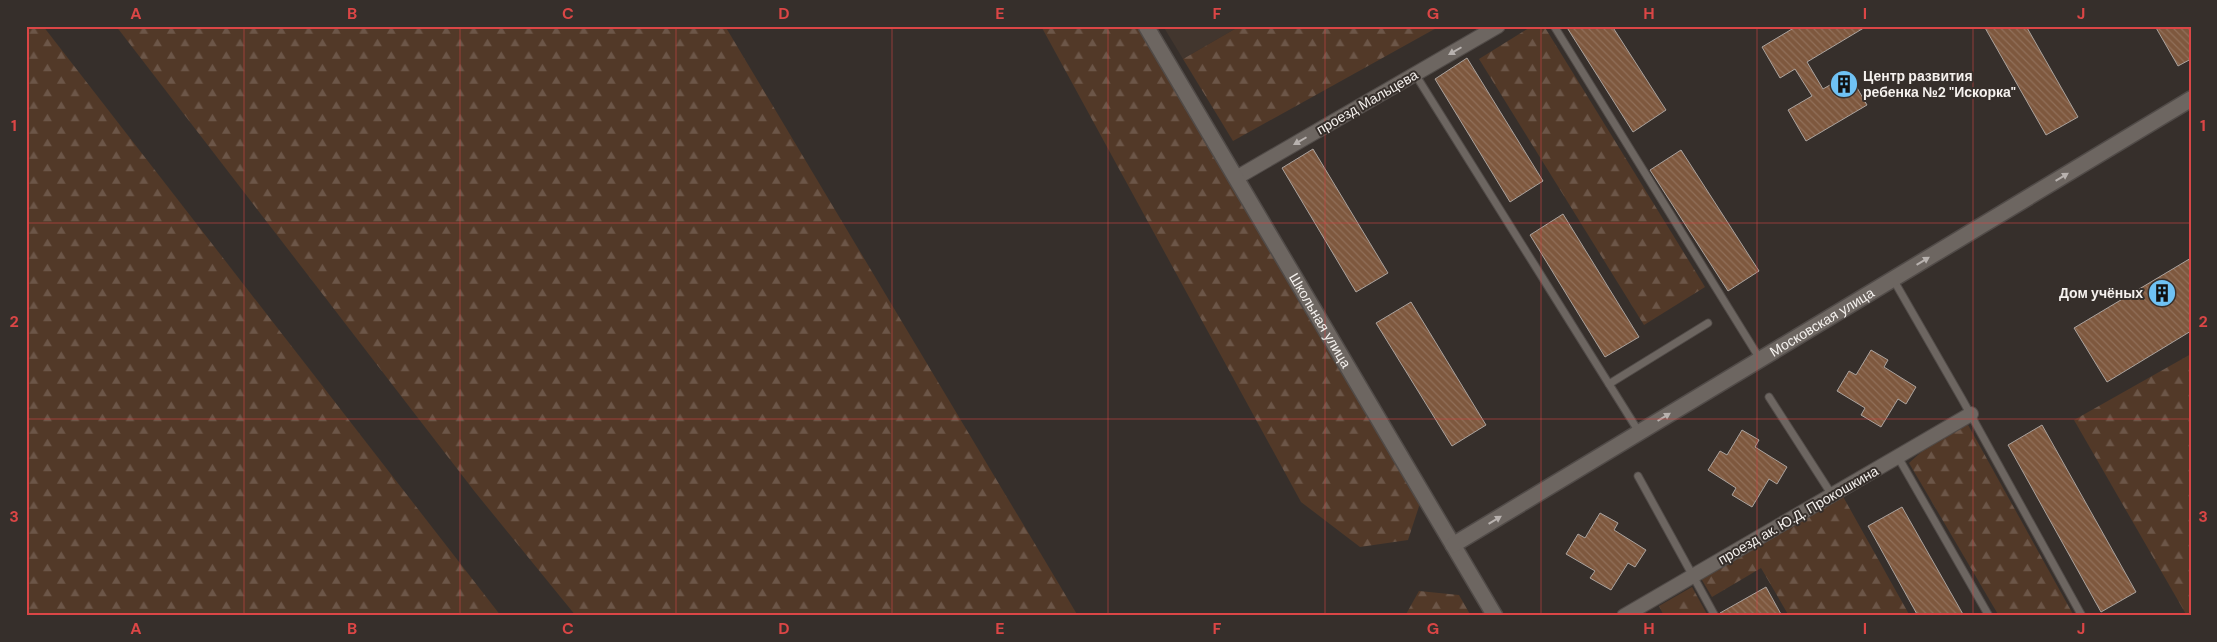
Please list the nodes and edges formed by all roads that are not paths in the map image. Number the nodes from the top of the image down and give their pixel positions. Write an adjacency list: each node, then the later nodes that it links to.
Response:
1 (1146, 26): 6 (street, Школьная улица)
2 (1498, 26): 4 (street, проезд Мальцева, one-way to 4)
3 (1554, 26): 9 (lane)
4 (1415, 74): 6 (street, проезд Мальцева, one-way to 6); 10 (lane)
5 (2191, 99): 7 (street, Московская улица, one-way to 5)
6 (1236, 178): 17 (street, Школьная улица)
7 (1892, 279): 9 (street, Московская улица); 12 (lane)
8 (1708, 323): 10 (lane)
9 (1760, 359): 13 (street, Московская улица, one-way to 9)
10 (1609, 384): 13 (lane)
11 (1768, 397): 16 (lane)
12 (1971, 414): 14 (street, проезд ак. Ю.Д. Прокошкина); 23 (lane)
13 (1639, 432): 17 (street, Московская улица, one-way to 13)
14 (1898, 457): 16 (street, проезд ак. Ю.Д. Прокошкина); 22 (lane)
15 (1638, 476): 18 (lane)
16 (1832, 495): 18 (street, проезд ак. Ю.Д. Прокошкина)
17 (1453, 545): 20 (street, Школьная улица)
18 (1693, 576): 19 (street, проезд ак. Ю.Д. Прокошкина); 21 (lane)
19 (1627, 615)
20 (1495, 616)
21 (1715, 616)
22 (1989, 616)
23 (2082, 616)

